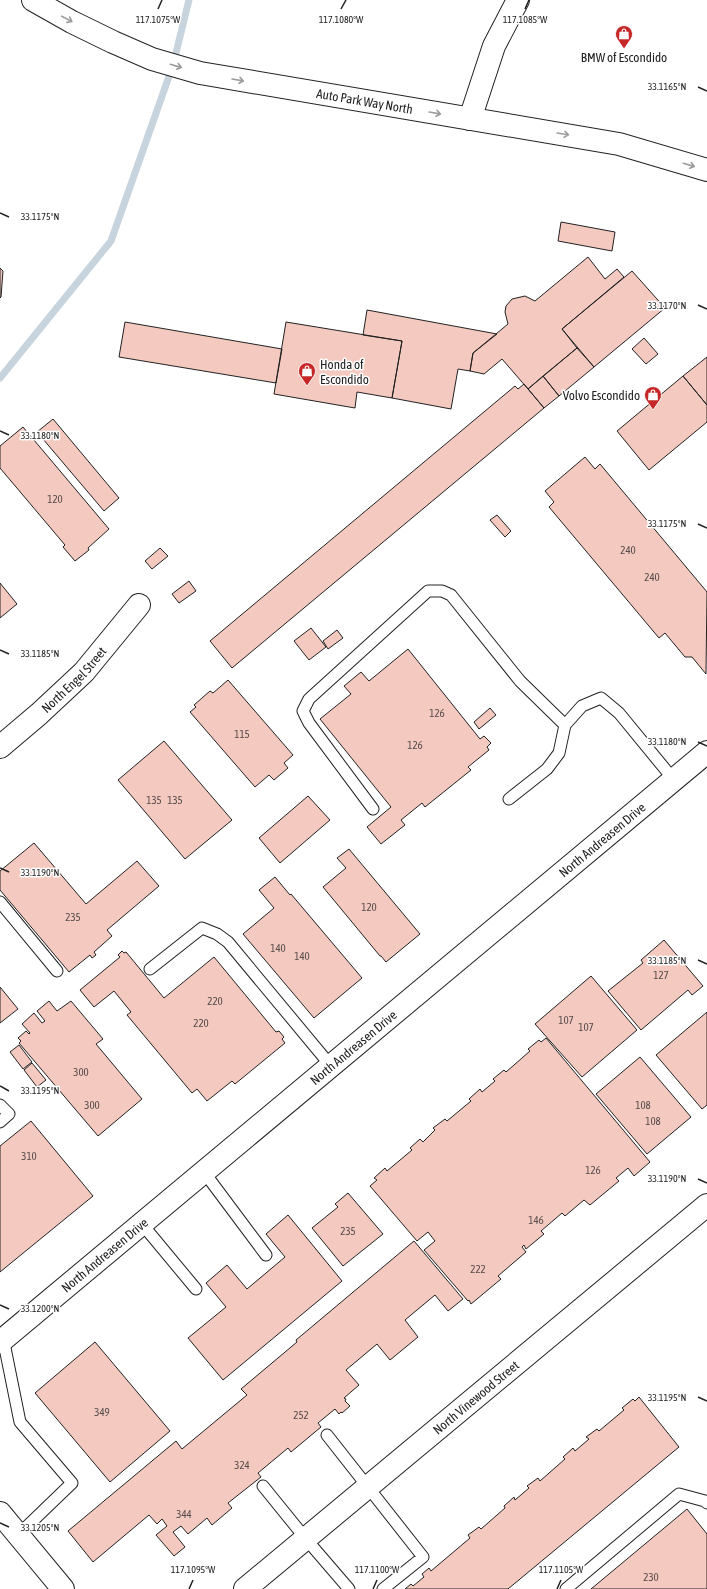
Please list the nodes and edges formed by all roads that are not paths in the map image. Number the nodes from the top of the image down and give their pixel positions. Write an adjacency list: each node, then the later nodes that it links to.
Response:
1 (33, 0): 3 (street, Auto Park Way North, one-way to 3)
2 (518, 0): 3 (street)
3 (470, 119): 4 (street, Auto Park Way North, one-way to 4)
4 (707, 170)
5 (139, 605): 7 (street, North Engel Street)
6 (564, 725): 9 (lane); 10 (lane); 11 (lane)
7 (0, 747)
8 (707, 752): 9 (street, North Andreasen Drive)
9 (674, 780): 15 (street, North Andreasen Drive)
10 (509, 799)
11 (373, 809)
12 (0, 902): 14 (lane)
13 (150, 969): 15 (lane)
14 (57, 971)
15 (331, 1066): 18 (street, North Andreasen Drive)
16 (0, 1105): 17 (lane)
17 (0, 1122)
18 (204, 1172): 20 (street, North Andreasen Drive); 21 (lane)
19 (707, 1205): 26 (street, North Vinewood Street)
20 (142, 1224): 22 (lane); 23 (street, North Andreasen Drive)
21 (266, 1255)
22 (196, 1289)
23 (1, 1339): 29 (lane)
24 (327, 1435): 26 (lane)
25 (263, 1486): 30 (lane)
26 (368, 1487): 30 (street, North Vinewood Street); 34 (lane)
27 (707, 1503): 35 (lane)
28 (0, 1513): 29 (street)
29 (18, 1536): 32 (street)
30 (306, 1539): 31 (street, North Vinewood Street); 33 (lane)
31 (251, 1587)
32 (63, 1589)
33 (349, 1589)
34 (382, 1589)
35 (566, 1589)

